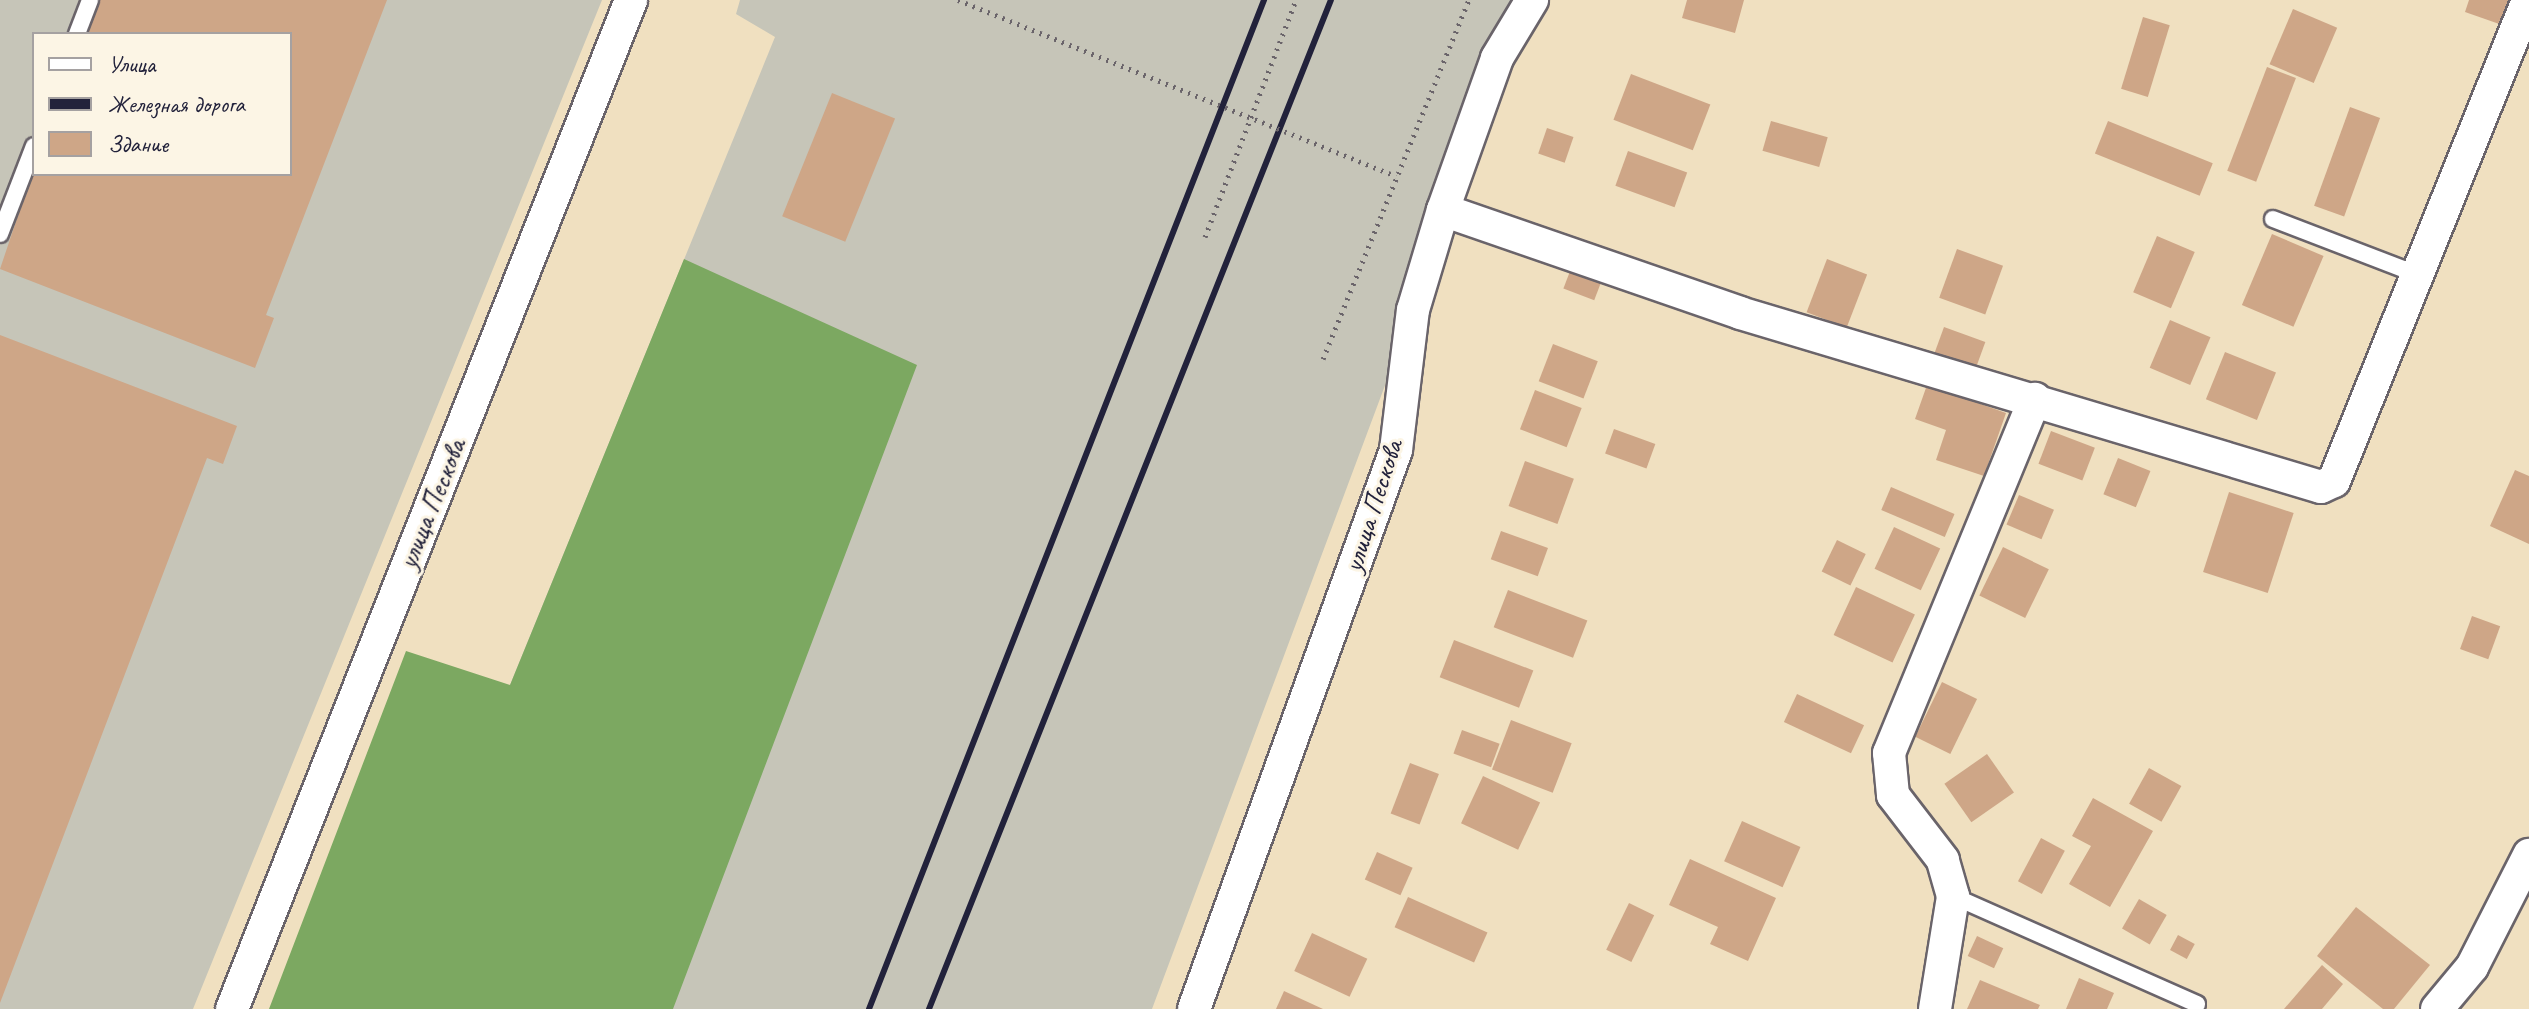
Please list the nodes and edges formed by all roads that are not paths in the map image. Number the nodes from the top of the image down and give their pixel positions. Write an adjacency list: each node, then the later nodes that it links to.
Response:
1 (90, 0): 5 (lane)
2 (631, 0): 15 (street, улица Пескова)
3 (1532, 0): 7 (street, улица Пескова)
4 (2528, 0): 10 (street)
5 (78, 32)
6 (32, 151): 9 (lane)
7 (1443, 210): 11 (street); 16 (street, улица Пескова)
8 (2273, 219): 10 (lane)
9 (0, 234)
10 (2414, 273): 11 (street)
11 (2035, 399): 13 (street)
12 (2529, 855): 18 (street)
13 (1953, 896): 14 (lane); 17 (street)
14 (2197, 1004)
15 (232, 1009)
16 (1194, 1009)
17 (1935, 1009)
18 (2437, 1009)

